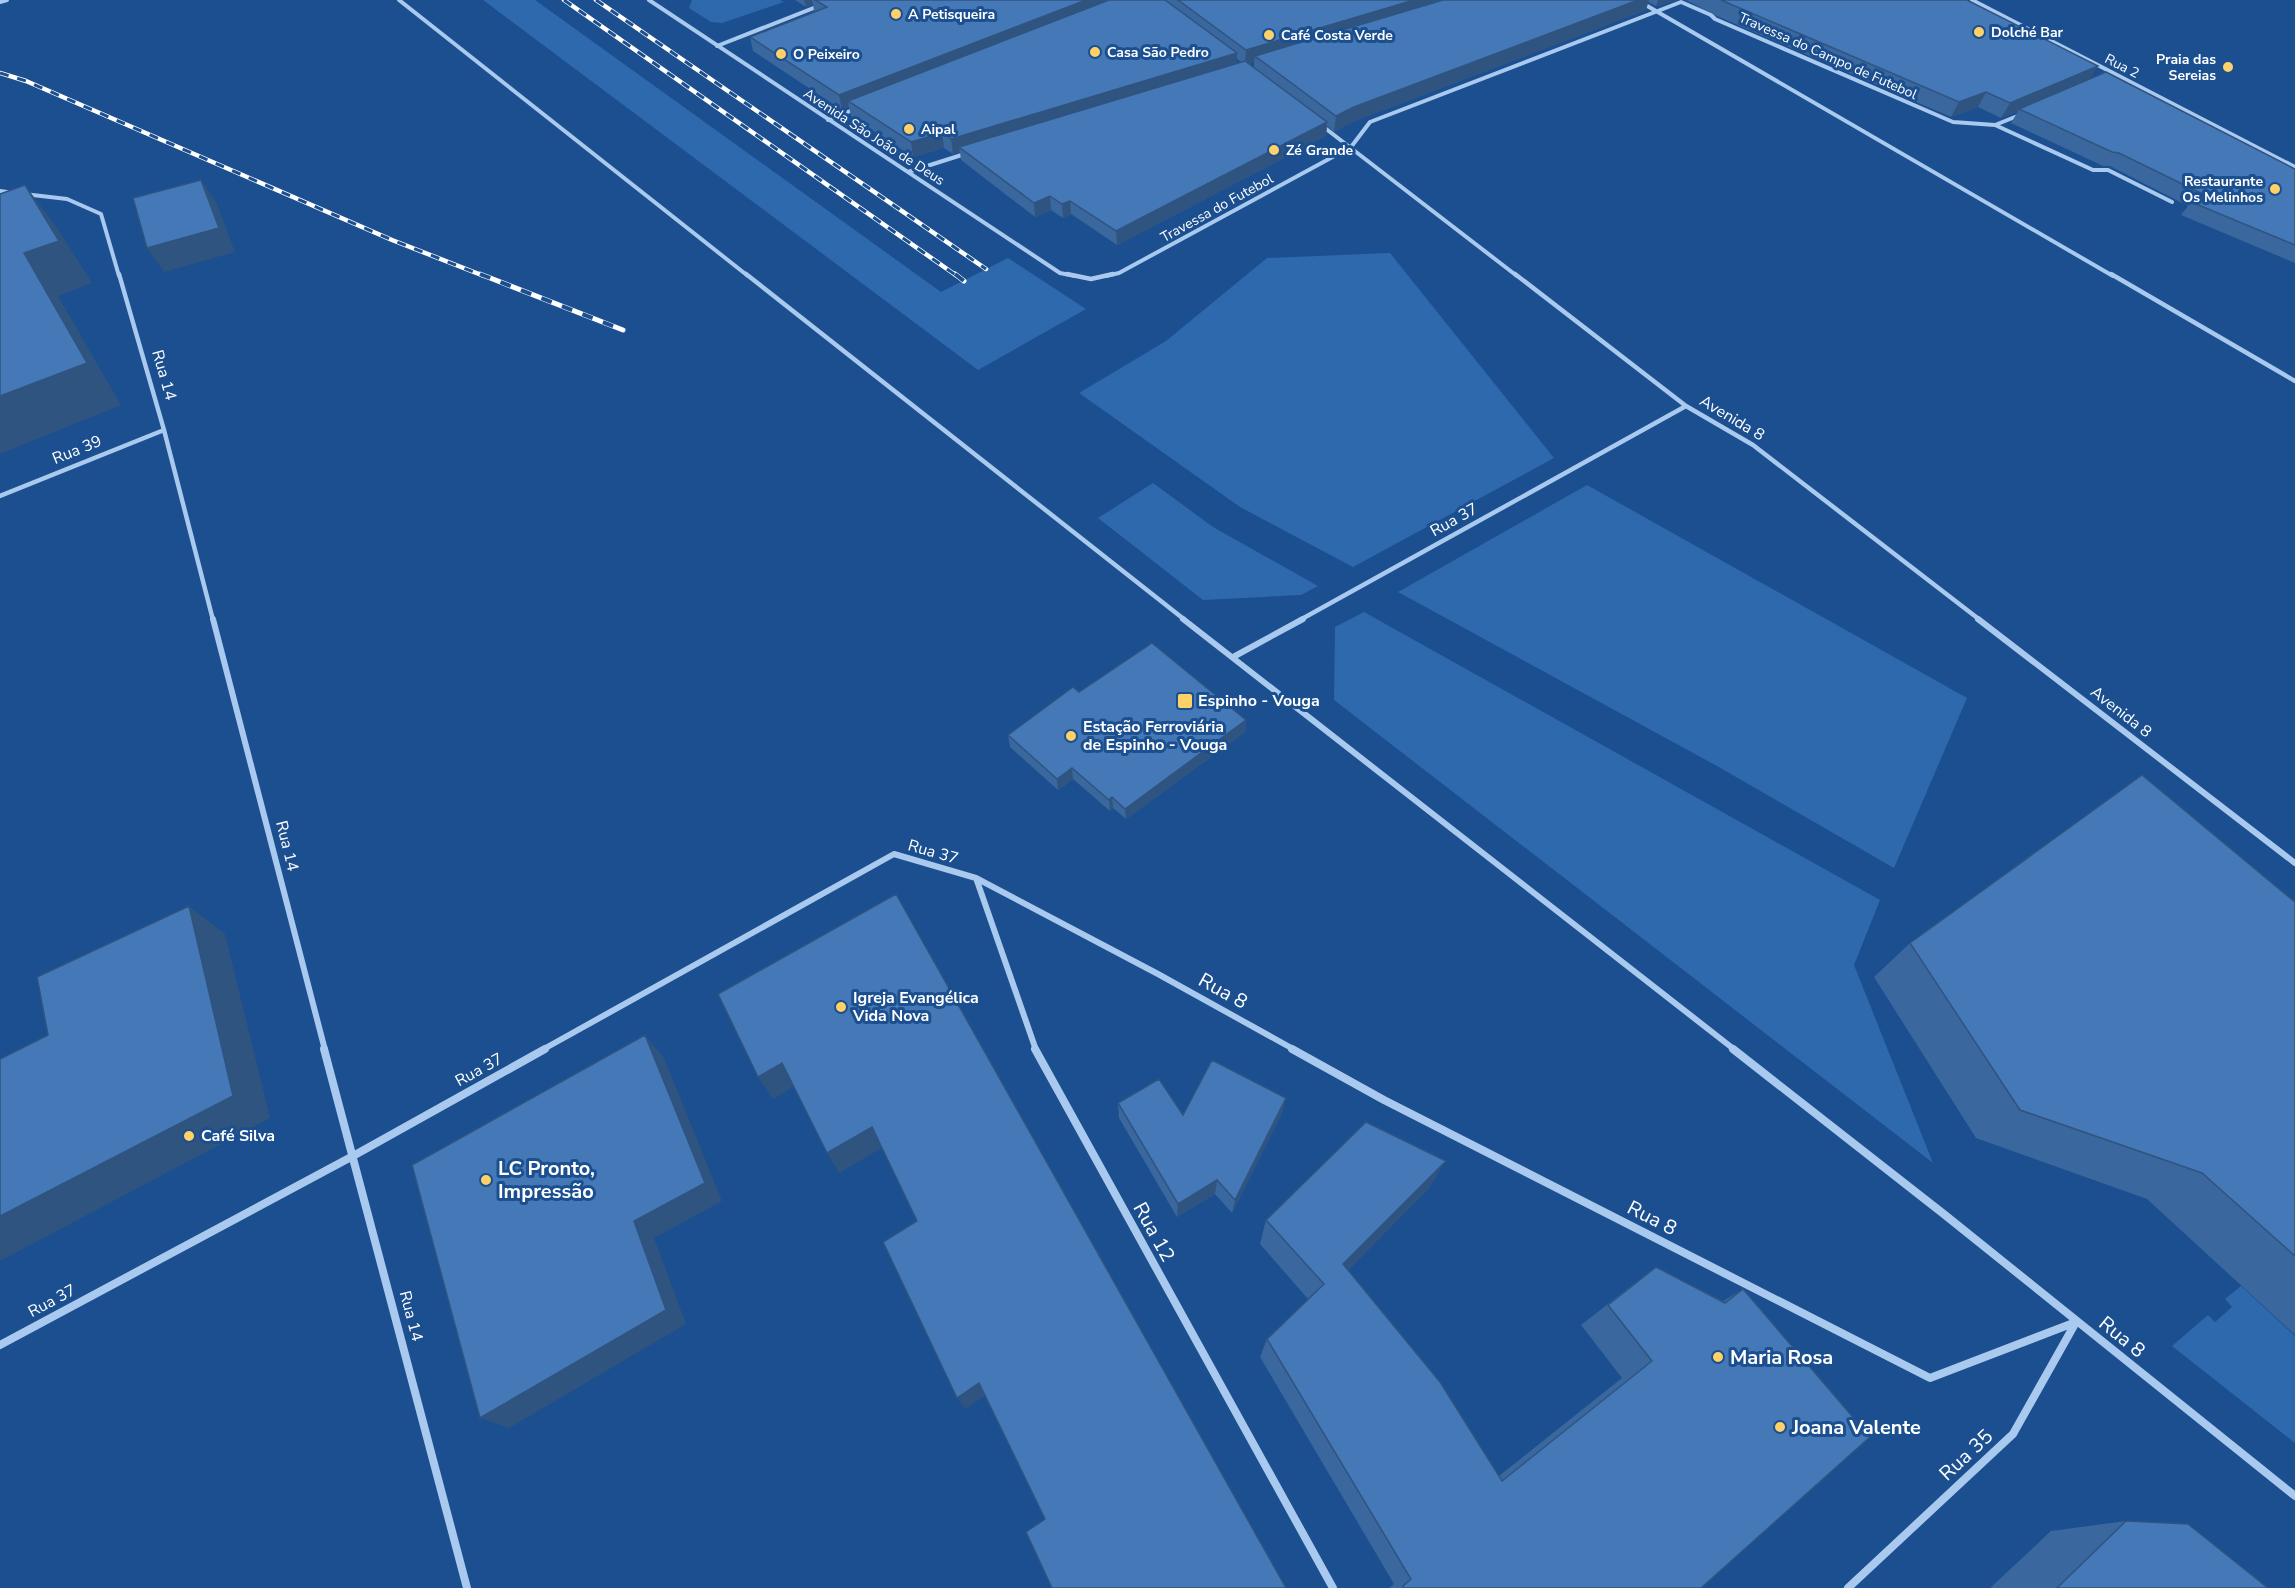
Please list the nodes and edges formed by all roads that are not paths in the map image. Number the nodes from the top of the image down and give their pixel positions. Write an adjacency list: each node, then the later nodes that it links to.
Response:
1 (7, 0): 7 (street)
2 (399, 0): 29 (street)
3 (649, 0): 10 (street, Avenida São João de Deus)
4 (834, 0): 10 (street)
5 (1637, 0): 8 (street)
6 (1972, 0): 11 (street, Rua 2)
7 (0, 2)
8 (1656, 11): 9 (street, Travessa do Campo de Futebol); 18 (street, Travessa do Campo de Futebol); 25 (street)
9 (1711, 15): 17 (street, Travessa do Campo de Futebol)
10 (717, 46): 16 (street, Avenida São João de Deus)
11 (2115, 74): 12 (street); 20 (street, Rua 2)
12 (2104, 79)
13 (861, 107): 16 (street)
14 (2028, 111): 17 (street)
15 (1312, 118): 18 (street, Avenida 8)
16 (828, 120): 21 (street, Avenida São João de Deus)
17 (1995, 125): 23 (street, Travessa do Campo de Futebol)
18 (1351, 147): 24 (street, Travessa do Futebol); 26 (street, Avenida 8)
19 (976, 151): 21 (street)
20 (2295, 167)
21 (908, 172): 24 (street, Avenida São João de Deus)
22 (0, 191): 27 (street, Rua 14)
23 (2172, 202)
24 (1091, 279)
25 (2295, 381)
26 (1686, 406): 29 (street, Rua 37); 30 (street, Avenida 8)
27 (164, 430): 28 (street, Rua 39); 32 (street, Rua 14)
28 (0, 496)
29 (1234, 656): 33 (street)
30 (2295, 863)
31 (976, 878): 32 (street, Rua 37); 33 (street, Rua 8); 37 (street, Rua 12)
32 (353, 1156): 34 (street, Rua 37); 36 (street, Rua 14)
33 (2076, 1322): 35 (street, Rua 8); 38 (street, Rua 35)
34 (0, 1345)
35 (2295, 1496)
36 (467, 1588)
37 (1333, 1588)
38 (1848, 1588)

